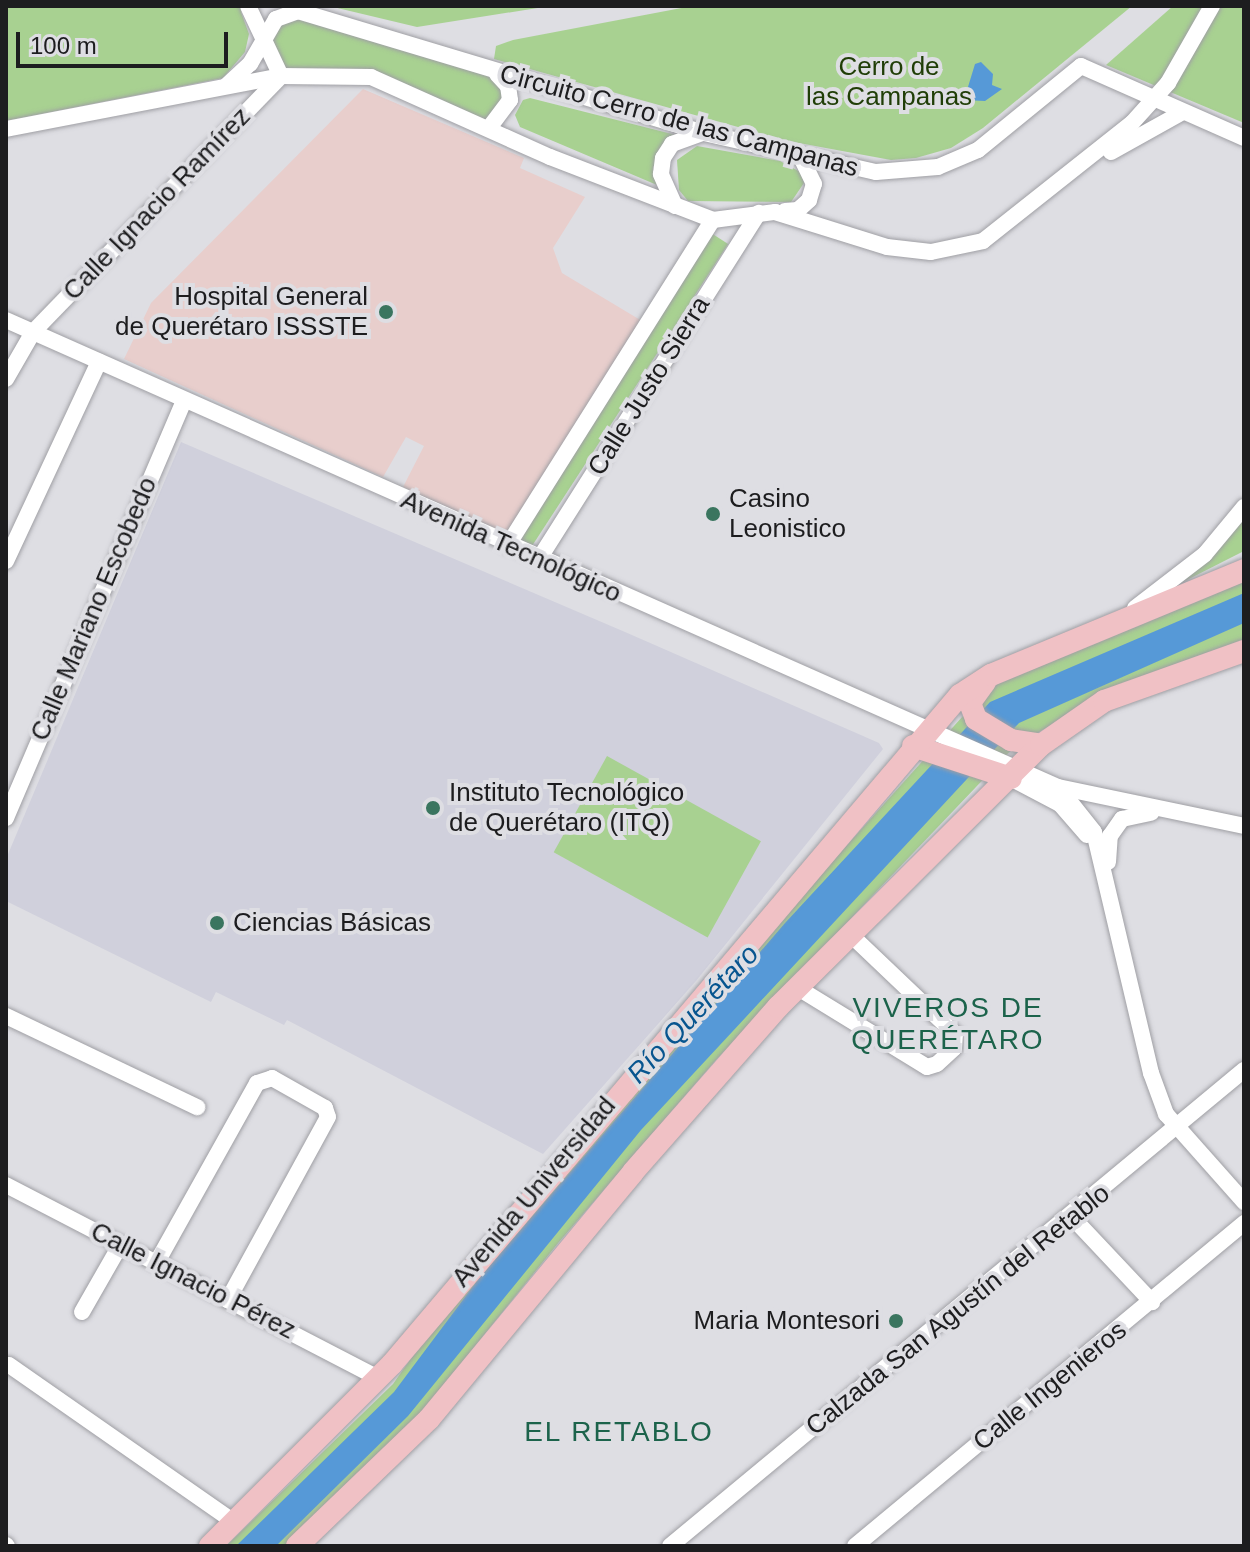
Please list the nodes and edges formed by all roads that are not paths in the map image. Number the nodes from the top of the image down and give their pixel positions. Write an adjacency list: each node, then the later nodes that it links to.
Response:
1 (248, 6): 4 (street)
2 (1212, 6): 8 (street)
3 (297, 8): 4 (street, Circuito Cerro de las Campanas); 5 (street, Circuito Cerro de las Campanas)
4 (264, 37): 6 (street); 7 (street, Circuito Cerro de las Campanas)
5 (497, 73): 10 (street); 12 (street, Circuito Cerro de las Campanas)
6 (281, 76): 7 (street); 10 (street); 20 (street, Calle Ignacio Ramírez)
7 (226, 86): 11 (street)
8 (1154, 100): 9 (street); 14 (street, Circuito Cerro de las Campanas); 15 (street)
9 (1183, 112): 13 (street); 15 (street)
10 (489, 128): 16 (street)
11 (6, 129)
12 (704, 133): 14 (street, Circuito Cerro de las Campanas); 16 (street)
13 (1244, 138)
14 (801, 157): 17 (street)
15 (1093, 157): 17 (street)
16 (675, 206): 18 (street)
17 (767, 213): 18 (street); 26 (street, Calle Justo Sierra)
18 (713, 220): 25 (street, Calle Justo Sierra)
19 (6, 320): 20 (street, Avenida Tecnológico)
20 (33, 332): 21 (street, Avenida Tecnológico); 22 (street, Calle Ignacio Ramírez)
21 (99, 362): 23 (street, Avenida Tecnológico); 27 (street)
22 (6, 379)
23 (184, 400): 25 (street, Avenida Tecnológico); 36 (street, Calle Mariano Escobedo)
24 (1244, 507): 29 (street)
25 (508, 545): 26 (street, Avenida Tecnológico)
26 (539, 559): 32 (street, Avenida Tecnológico)
27 (6, 561)
28 (1244, 570): 29 (main road, Avenida Universidad)
29 (1108, 628): 31 (main road, Avenida Universidad)
30 (1244, 651): 33 (main road)
31 (991, 675): 32 (main road, Avenida Universidad); 33 (main road)
32 (931, 742): 35 (main road); 58 (main road, Avenida Universidad)
33 (1041, 745): 35 (main road)
34 (6, 766): 36 (street)
35 (1007, 771): 37 (street); 41 (street); 42 (main road)
36 (23, 774): 39 (street, Calle Mariano Escobedo)
37 (1058, 787): 38 (street); 41 (street)
38 (1161, 812): 40 (street); 41 (street)
39 (6, 818)
40 (1244, 826)
41 (1106, 868): 47 (street)
42 (851, 935): 43 (main road); 43 (street)
43 (798, 988): 61 (main road)
44 (6, 1016): 46 (street)
45 (1244, 1070): 47 (street, Calzada San Agustín del Retablo)
46 (197, 1107)
47 (1179, 1128): 49 (street); 50 (street, Calzada San Agustín del Retablo)
48 (6, 1185): 52 (street, Calle Ignacio Pérez)
49 (1244, 1202)
50 (1072, 1217): 55 (street); 62 (street, Calzada San Agustín del Retablo)
51 (1244, 1223): 55 (street, Calle Ingenieros)
52 (121, 1244): 53 (street, Calle Ignacio Pérez); 56 (street)
53 (157, 1262): 54 (street, Calle Ignacio Pérez); 54 (street)
54 (228, 1300): 58 (street, Calle Ignacio Pérez)
55 (1152, 1302): 63 (street, Calle Ingenieros)
56 (82, 1312)
57 (9, 1365): 59 (street)
58 (379, 1378): 59 (main road, Avenida Universidad)
59 (234, 1522): 60 (main road, Avenida Universidad)
60 (210, 1546)
61 (297, 1546)
62 (670, 1546)
63 (855, 1546)

